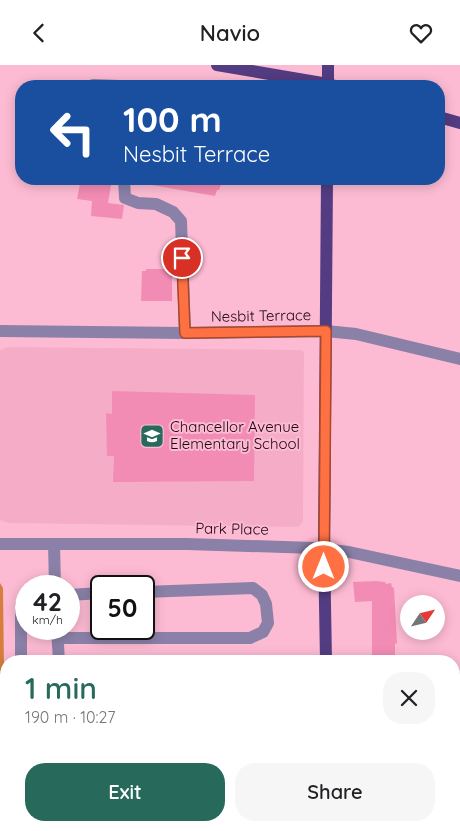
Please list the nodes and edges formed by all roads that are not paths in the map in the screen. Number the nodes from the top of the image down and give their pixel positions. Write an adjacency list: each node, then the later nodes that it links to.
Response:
1 (217, 65): 3 (main road)
2 (328, 65): 4 (main road)
3 (298, 80)
4 (329, 80)
5 (445, 119): 6 (main road)
6 (460, 123)
7 (124, 185): 11 (street)
8 (327, 185): 10 (main road)
9 (0, 331): 11 (street, Nesbit Terrace)
10 (326, 331): 11 (street, Nesbit Terrace); 12 (street, Nesbit Terrace); 15 (main road)
11 (185, 333)
12 (460, 359)
13 (0, 544): 14 (street, Park Place)
14 (54, 544): 15 (street, Park Place); 16 (street)
15 (324, 548): 17 (street, Park Place); 24 (main road)
16 (55, 575)
17 (460, 576)
18 (155, 592): 19 (street)
19 (155, 637)
20 (21, 640): 22 (street)
21 (57, 640): 23 (street)
22 (21, 655)
23 (58, 655)
24 (326, 655)

